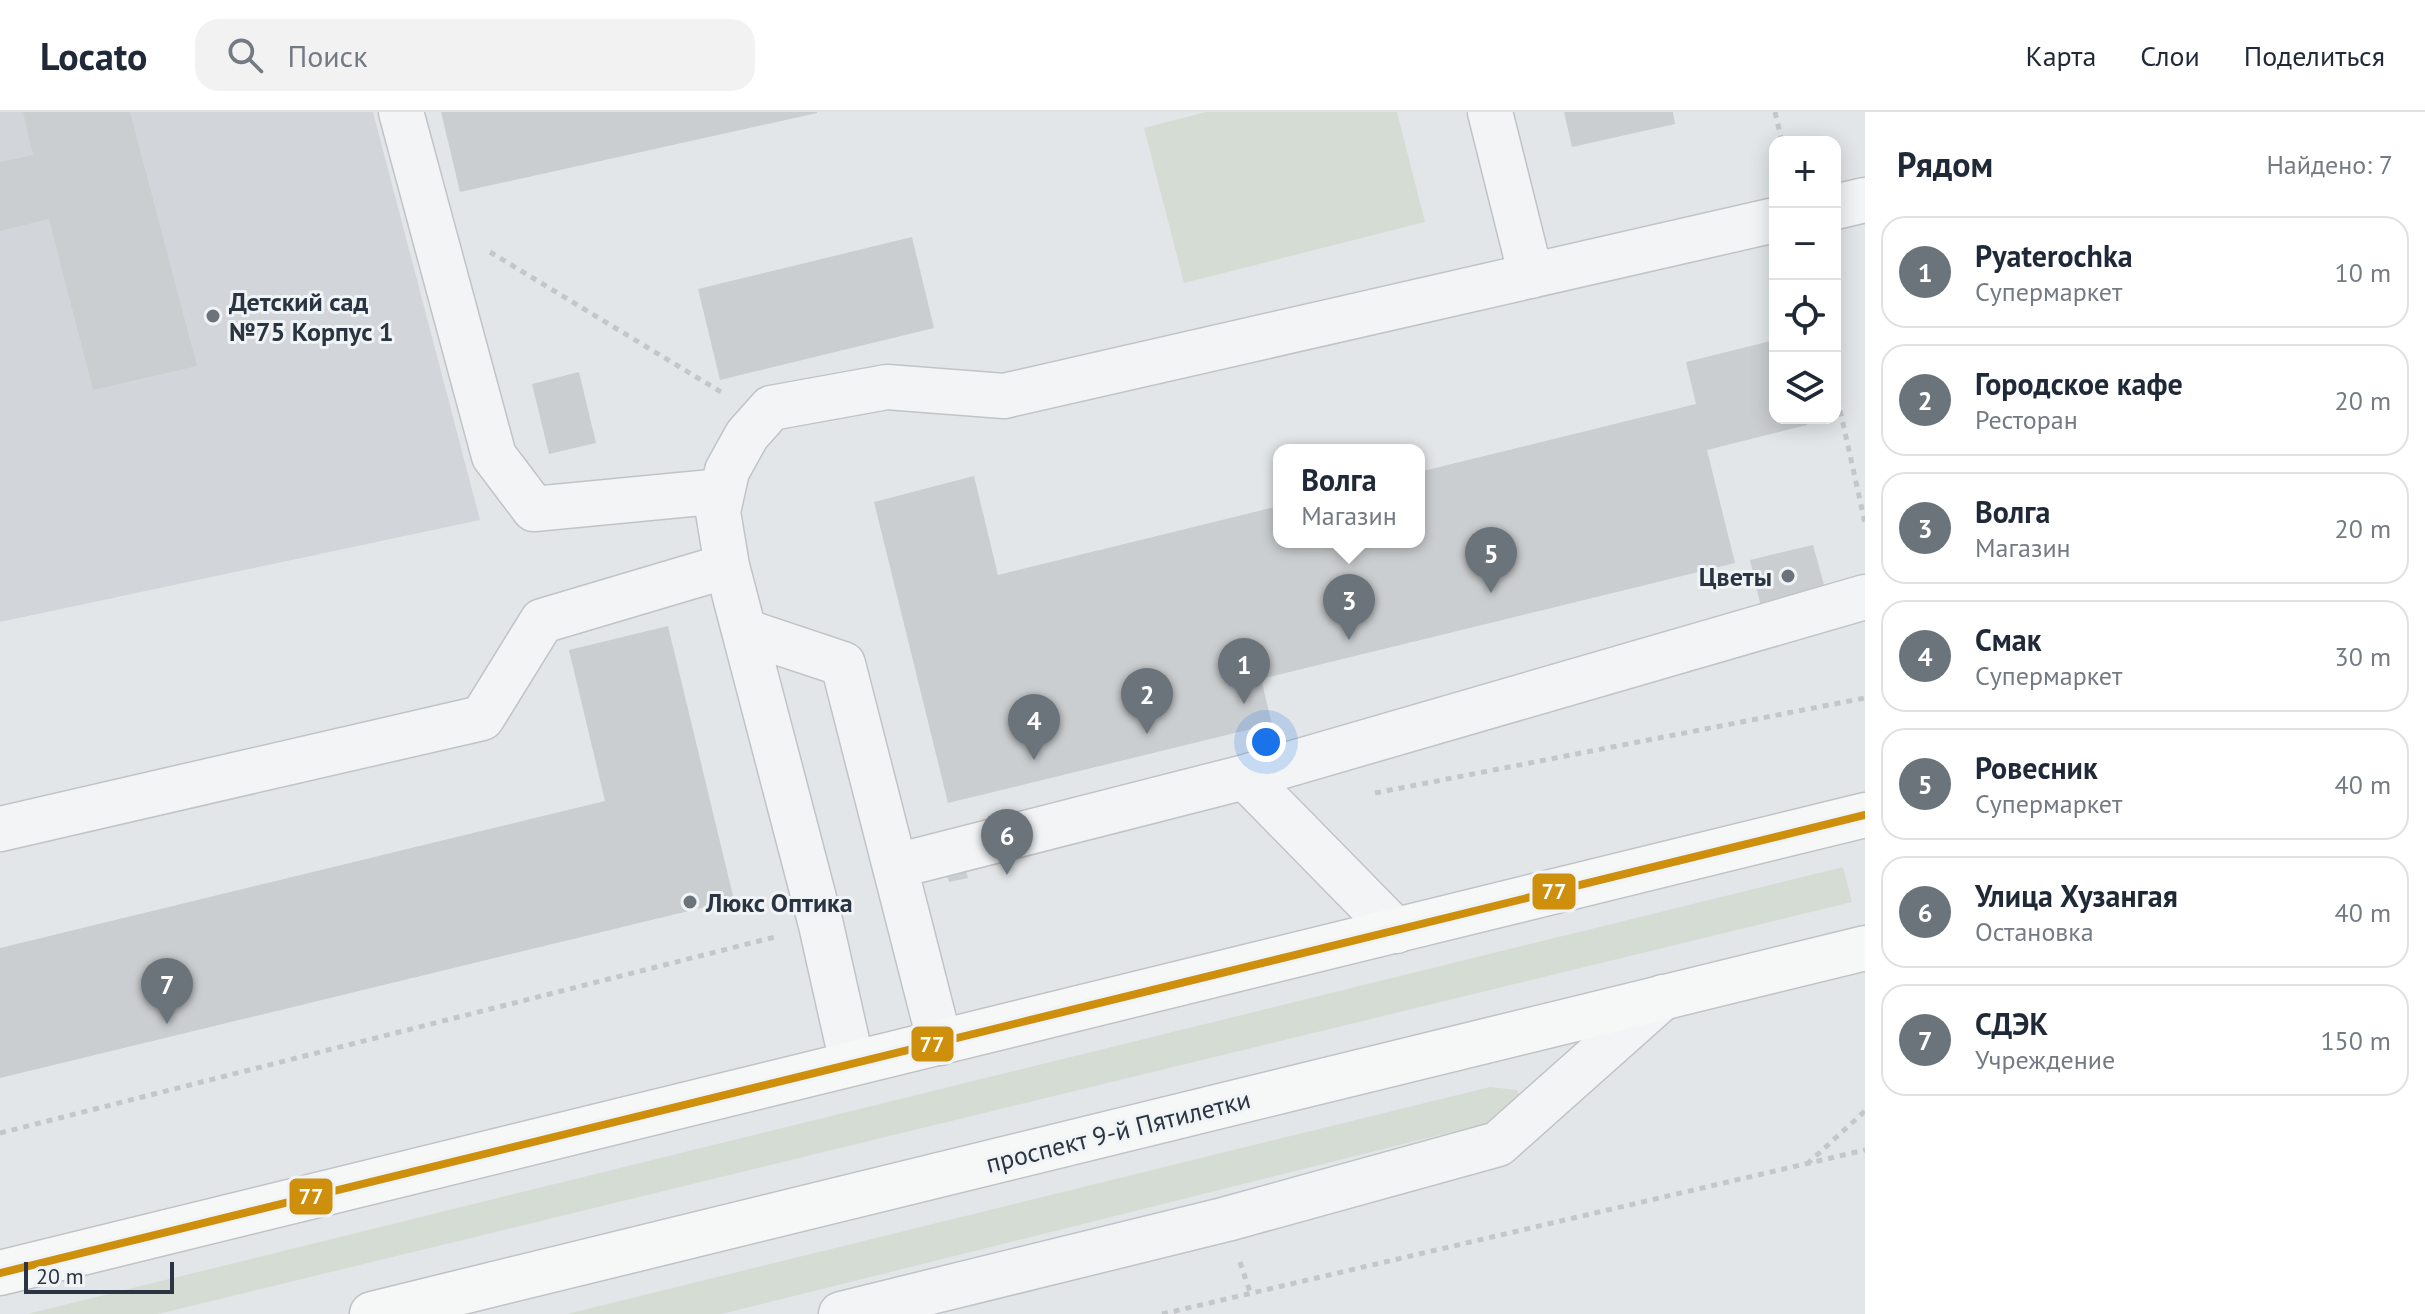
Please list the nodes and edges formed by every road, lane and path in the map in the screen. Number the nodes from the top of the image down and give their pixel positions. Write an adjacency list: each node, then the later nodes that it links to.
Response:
1 (401, 112): 7 (lane)
2 (1490, 112): 9 (lane)
3 (1775, 112): 4 (path)
4 (1781, 136)
5 (1865, 200): 6 (lane)
6 (1841, 206)
7 (429, 215): 11 (path); 12 (lane)
8 (1769, 221): 9 (lane)
9 (1531, 276): 11 (lane)
10 (1841, 414): 13 (path)
11 (763, 418): 12 (lane)
12 (722, 491): 14 (lane)
13 (1865, 523)
14 (727, 566): 16 (lane); 19 (lane)
15 (1865, 597): 17 (lane)
16 (744, 631): 20 (lane); 25 (lane)
17 (1245, 777): 20 (lane); 21 (lane)
18 (1865, 815): 21 (main road)
19 (0, 829)
20 (896, 866): 24 (lane)
21 (1396, 931): 24 (main road)
22 (1865, 948): 23 (main road, проспект 9-й Пятилетки)
23 (1663, 997): 30 (lane); 31 (main road, проспект 9-й Пятилетки)
24 (940, 1043): 25 (main road)
25 (852, 1063): 29 (main road)
26 (1865, 1111): 28 (path)
27 (1865, 1150): 28 (path)
28 (1806, 1165): 33 (path)
29 (0, 1273)
30 (910, 1306): 32 (lane)
31 (372, 1314)
32 (841, 1314)
33 (1162, 1314)

